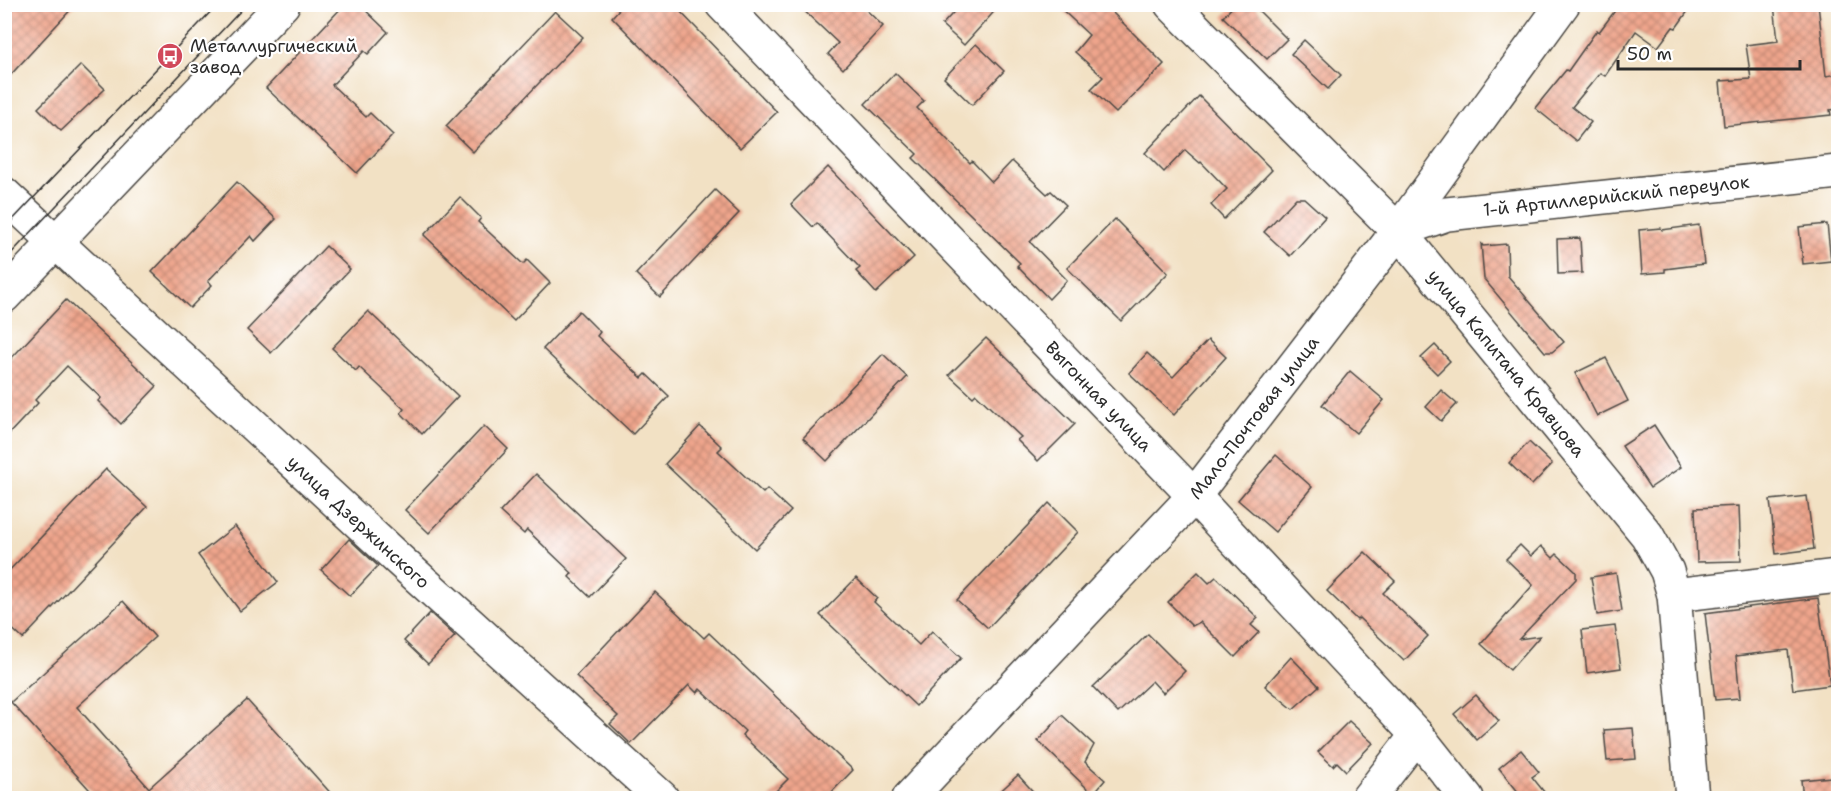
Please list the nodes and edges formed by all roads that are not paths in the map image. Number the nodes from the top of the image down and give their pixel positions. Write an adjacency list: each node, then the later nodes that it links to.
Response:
1 (283, 4): 8 (street)
2 (722, 4): 10 (street, Выгонная улица)
3 (1171, 4): 7 (street, улица Капитана Кравцова)
4 (1563, 4): 7 (street, Мало-Почтовая улица)
5 (1839, 172): 7 (street, 1-й Артиллерийский переулок)
6 (4, 194): 8 (street, улица Дзержинского)
7 (1398, 231): 10 (street, Мало-Почтовая улица); 12 (street, улица Капитана Кравцова)
8 (58, 241): 9 (street); 14 (street, улица Дзержинского)
9 (4, 296)
10 (1194, 496): 13 (street, Выгонная улица); 15 (street, Мало-Почтовая улица)
11 (1839, 576): 12 (street)
12 (1674, 595): 18 (street, улица Капитана Кравцова)
13 (1417, 735): 16 (street); 17 (street, Выгонная улица)
14 (662, 798)
15 (909, 798)
16 (1368, 798)
17 (1467, 798)
18 (1692, 798)

